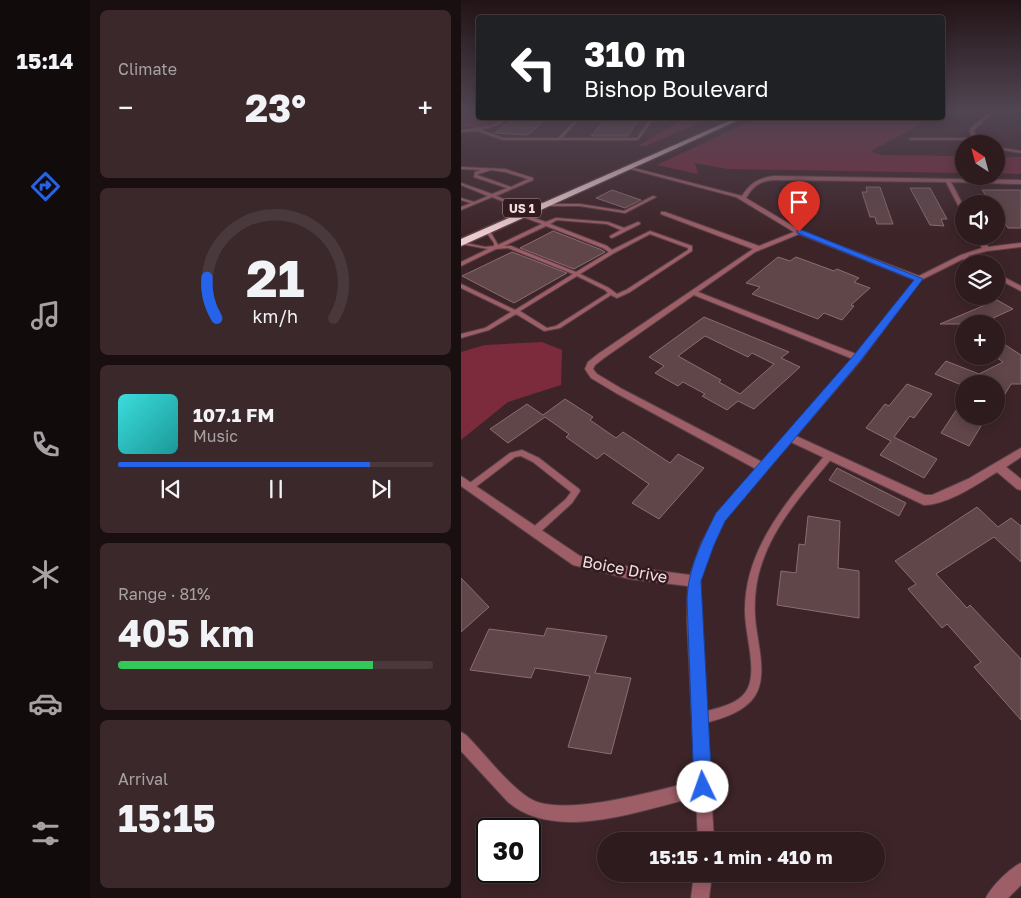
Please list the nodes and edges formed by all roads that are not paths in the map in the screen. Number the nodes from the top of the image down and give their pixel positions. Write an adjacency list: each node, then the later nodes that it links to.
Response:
1 (652, 152): 18 (highway, US 1)
2 (667, 152): 4 (highway, US 1)
3 (461, 168): 5 (lane)
4 (632, 168): 14 (street); 16 (highway, US 1)
5 (483, 169): 9 (lane); 9 (lane)
6 (947, 180): 7 (street); 10 (street); 14 (street)
7 (1021, 182)
8 (461, 184): 11 (lane)
9 (511, 188): 11 (lane)
10 (955, 195)
11 (492, 196): 15 (lane); 18 (lane)
12 (654, 197): 16 (lane)
13 (461, 198): 15 (lane)
14 (743, 199): 24 (street)
15 (474, 204): 17 (lane)
16 (549, 205): 18 (highway, US 1)
17 (461, 209)
18 (524, 212): 21 (lane); 23 (highway, US 1); 25 (highway, US 1)
19 (663, 213): 31 (street)
20 (638, 223): 22 (lane)
21 (546, 224): 22 (lane); 30 (lane); 33 (lane)
22 (624, 230): 26 (lane)
23 (488, 232): 27 (highway, US 1); 30 (lane)
24 (799, 232): 31 (street); 38 (street)
25 (461, 234)
26 (612, 237)
27 (461, 243): 30 (lane)
28 (985, 245): 32 (street)
29 (1021, 245): 32 (street)
30 (496, 248): 36 (lane); 37 (lane)
31 (757, 248): 42 (street)
32 (987, 249): 34 (street)
33 (612, 252): 37 (lane); 43 (lane)
34 (966, 255)
35 (955, 260): 38 (street)
36 (461, 264)
37 (577, 274): 43 (lane); 44 (lane)
38 (919, 279): 46 (street)
39 (1005, 280): 41 (street)
40 (461, 286): 44 (lane)
41 (1021, 289)
42 (693, 292): 46 (street); 51 (street)
43 (611, 293): 44 (lane)
44 (516, 312): 45 (lane)
45 (461, 336)
46 (858, 358): 47 (street)
47 (789, 437): 49 (street); 51 (street)
48 (1021, 452): 50 (street)
49 (829, 456): 50 (street); 56 (lane)
50 (997, 466): 53 (street)
51 (764, 468): 55 (street)
52 (466, 483): 54 (street, Boice Drive); 54 (lane)
53 (1021, 486)
54 (534, 532): 55 (street, Boice Drive)
55 (694, 581): 56 (street)
56 (699, 719): 58 (street)
57 (461, 740): 58 (street)
58 (703, 787): 59 (street)
59 (706, 832)
60 (1021, 872): 63 (street)
61 (702, 882): 62 (street)
62 (700, 898)
63 (995, 898)

